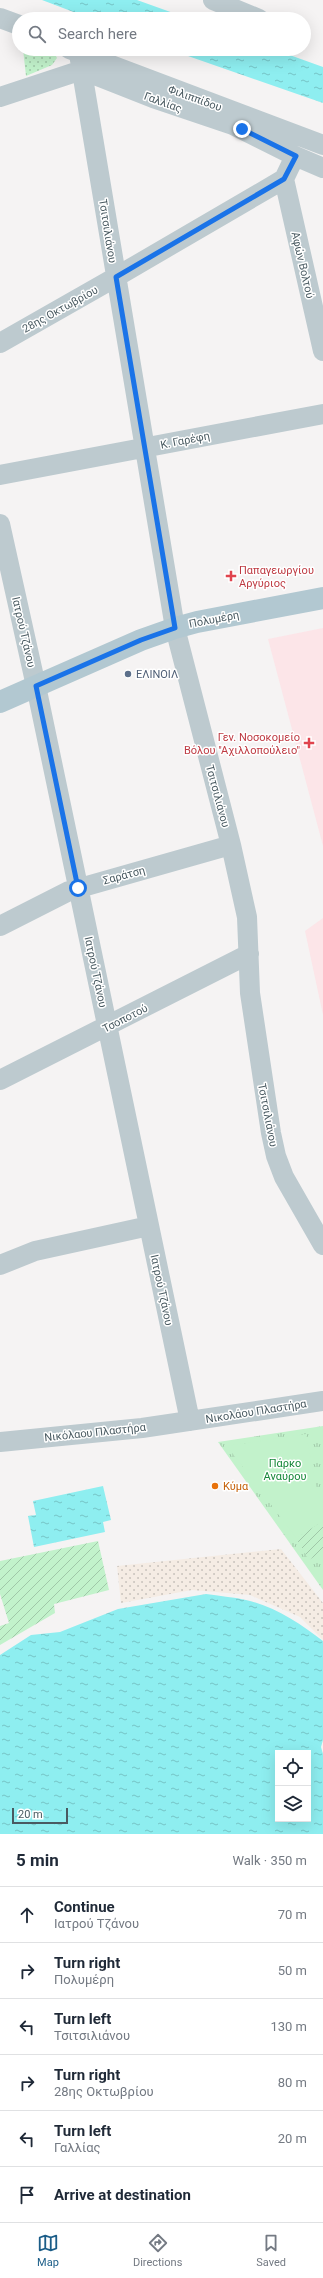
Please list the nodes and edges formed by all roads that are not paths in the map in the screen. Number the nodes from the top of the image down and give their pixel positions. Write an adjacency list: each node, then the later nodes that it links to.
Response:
1 (213, 0): 2 (street)
2 (242, 12)
3 (0, 18): 4 (street)
4 (12, 22)
5 (76, 58): 6 (street); 7 (street, Φιλιππίδου); 8 (street, Γαλλίας); 11 (street, Τσιτσιλιάνου)
6 (0, 97)
7 (323, 145)
8 (296, 156): 9 (street, Γαλλίας); 10 (street)
9 (323, 168)
10 (284, 179): 11 (street, 28ης Οκτωβρίου); 13 (street, Αφών Βολτού)
11 (116, 277): 12 (street, 28ης Οκτωβρίου); 15 (street, Τσιτσιλιάνου)
12 (0, 342)
13 (323, 351)
14 (323, 414): 15 (street, Κ. Γαρέφη)
15 (144, 448): 16 (street, Κ. Γαρέφη); 19 (street, Τσιτσιλιάνου)
16 (0, 475)
17 (0, 524): 20 (street, Ιατρού Τζάνου)
18 (323, 598): 19 (main road, Πολυμέρη)
19 (175, 628): 20 (main road, Πολυμέρη); 22 (street, Τσιτσιλιάνου)
20 (36, 686): 21 (main road, Πολυμέρη); 23 (street, Ιατρού Τζάνου)
21 (0, 702)
22 (231, 845): 23 (street, Σαράτση); 25 (street, Τσιτσιλιάνου)
23 (78, 888): 24 (street, Σαράτση); 26 (street, Ιατρού Τζάνου)
24 (0, 926)
25 (249, 954): 26 (street, Τσοποτού); 29 (street, Τσιτσιλιάνου)
26 (107, 1027): 27 (street, Τσοποτού); 28 (street, Ιατρού Τζάνου)
27 (0, 1080)
28 (149, 1226): 30 (street); 32 (street, Ιατρού Τζάνου)
29 (323, 1245)
30 (0, 1265)
31 (323, 1401): 32 (street, Νικολάου Πλαστήρα)
32 (190, 1422): 33 (street, Νικόλαου Πλαστήρα)
33 (0, 1442)

